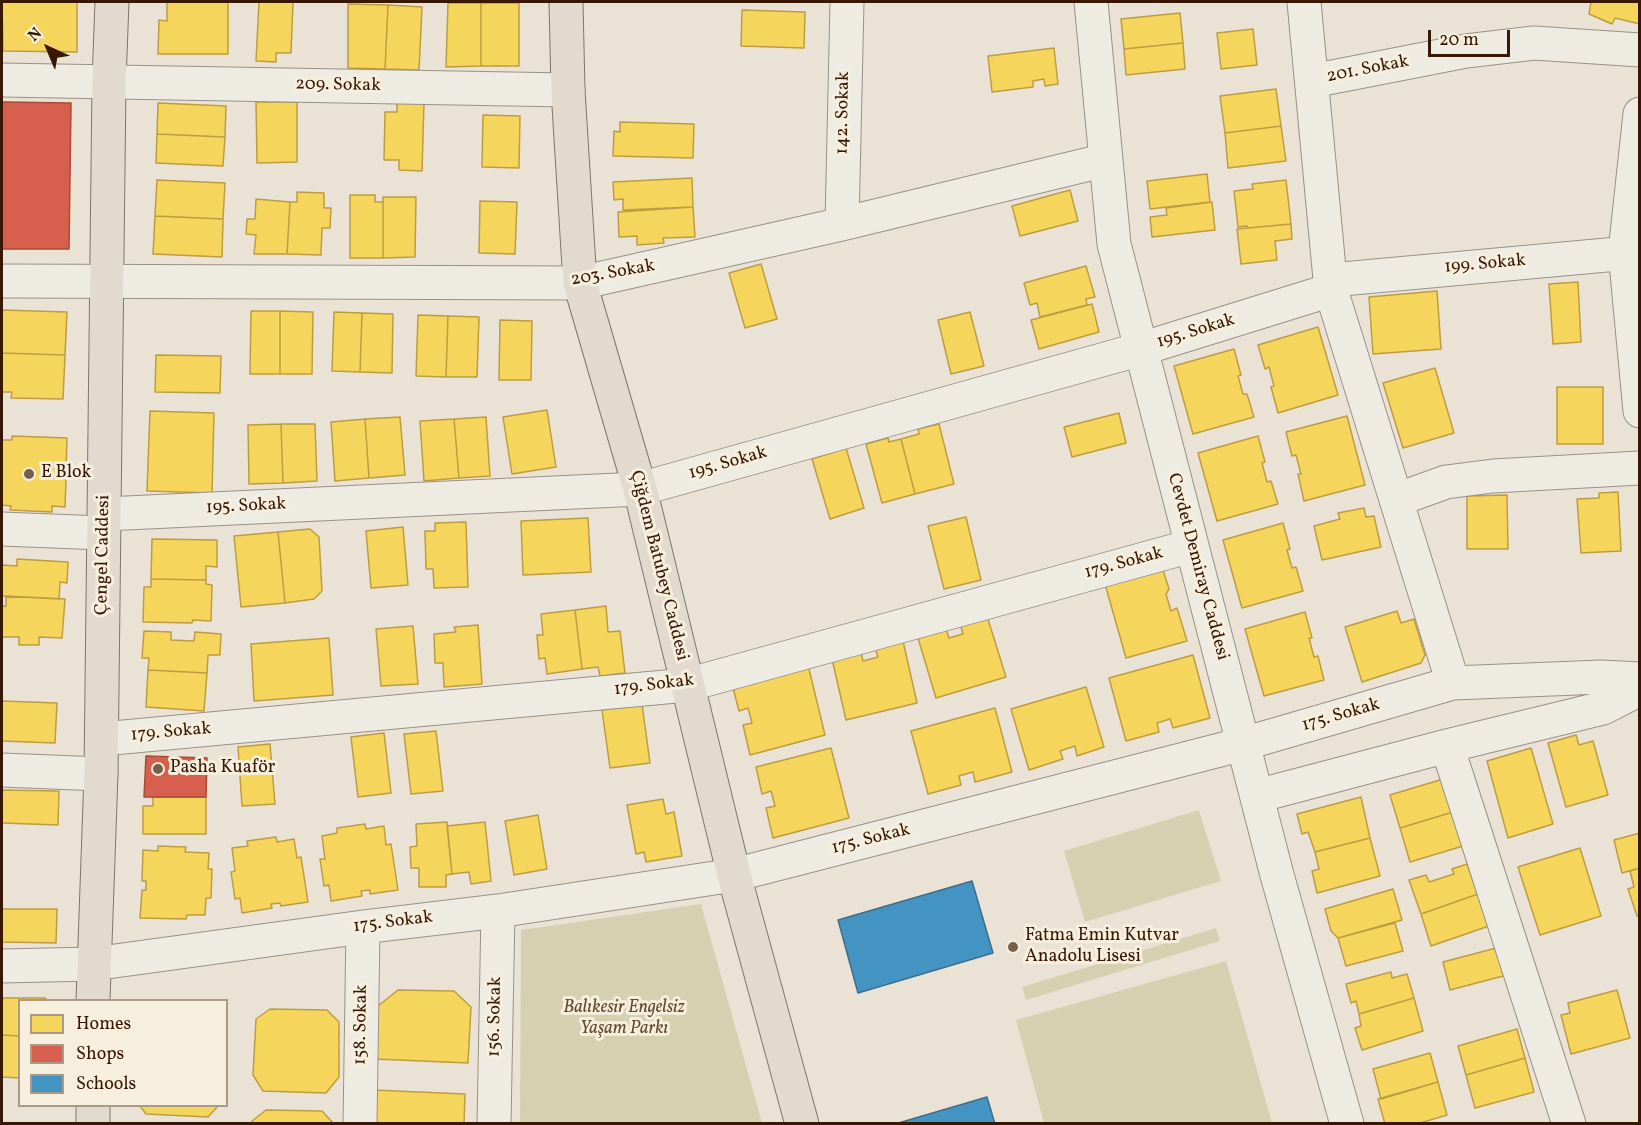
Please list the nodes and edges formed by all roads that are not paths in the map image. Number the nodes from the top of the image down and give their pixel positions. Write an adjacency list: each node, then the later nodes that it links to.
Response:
1 (112, 2): 9 (main road, Çengel Caddesi)
2 (566, 2): 10 (main road, Çiğdem Batubey Caddesi)
3 (847, 2): 13 (street, 142. Sokak)
4 (1091, 2): 12 (street, Cevdet Demiray Caddesi)
5 (1304, 2): 8 (street)
6 (1640, 50): 8 (street, 201. Sokak)
7 (2, 80): 9 (street, 209. Sokak)
8 (1312, 81): 18 (street)
9 (109, 82): 10 (street, 209. Sokak); 16 (main road, Çengel Caddesi)
10 (568, 90): 17 (main road, Çiğdem Batubey Caddesi)
11 (1640, 114): 14 (street)
12 (1106, 160): 13 (street, 203. Sokak); 19 (street, Cevdet Demiray Caddesi)
13 (842, 224): 17 (street, 203. Sokak)
14 (1632, 252): 18 (street, 199. Sokak); 20 (street)
15 (2, 281): 16 (street, 203. Sokak)
16 (107, 281): 17 (street, 203. Sokak); 24 (main road, Çengel Caddesi)
17 (580, 283): 22 (main road, Çiğdem Batubey Caddesi)
18 (1331, 285): 19 (street, 195. Sokak); 23 (street)
19 (1141, 349): 22 (street, 195. Sokak); 26 (street, Cevdet Demiray Caddesi)
20 (1640, 411)
21 (1640, 468): 23 (street)
22 (640, 489): 24 (street, 195. Sokak); 29 (main road, Çiğdem Batubey Caddesi)
23 (1396, 500): 28 (street)
24 (104, 523): 25 (street, 195. Sokak); 31 (main road, Çengel Caddesi)
25 (2, 530)
26 (1191, 546): 29 (street, 179. Sokak); 32 (street, Cevdet Demiray Caddesi)
27 (1640, 679): 28 (street, 175. Sokak)
28 (1453, 683): 32 (street, 175. Sokak)
29 (687, 685): 31 (street, 179. Sokak); 37 (main road, Çiğdem Batubey Caddesi)
30 (1640, 689): 33 (street)
31 (102, 739): 35 (main road, Çengel Caddesi)
32 (1243, 744): 36 (street, Cevdet Demiray Caddesi); 37 (street, 175. Sokak)
33 (1447, 746): 36 (street); 49 (street)
34 (2, 770): 35 (street)
35 (101, 774): 40 (main road, Çengel Caddesi)
36 (1257, 796): 48 (street, Cevdet Demiray Caddesi)
37 (734, 875): 38 (street, 175. Sokak); 47 (main road, Çiğdem Batubey Caddesi)
38 (498, 911): 39 (street, 175. Sokak); 46 (street, 156. Sokak)
39 (363, 927): 40 (street, 175. Sokak); 45 (street, 158. Sokak)
40 (93, 964): 41 (street, 175. Sokak); 42 (main road, Çengel Caddesi)
41 (2, 966)
42 (93, 999)
43 (93, 1107): 44 (main road)
44 (93, 1124)
45 (360, 1124)
46 (494, 1124)
47 (802, 1124)
48 (1347, 1124)
49 (1569, 1124)

